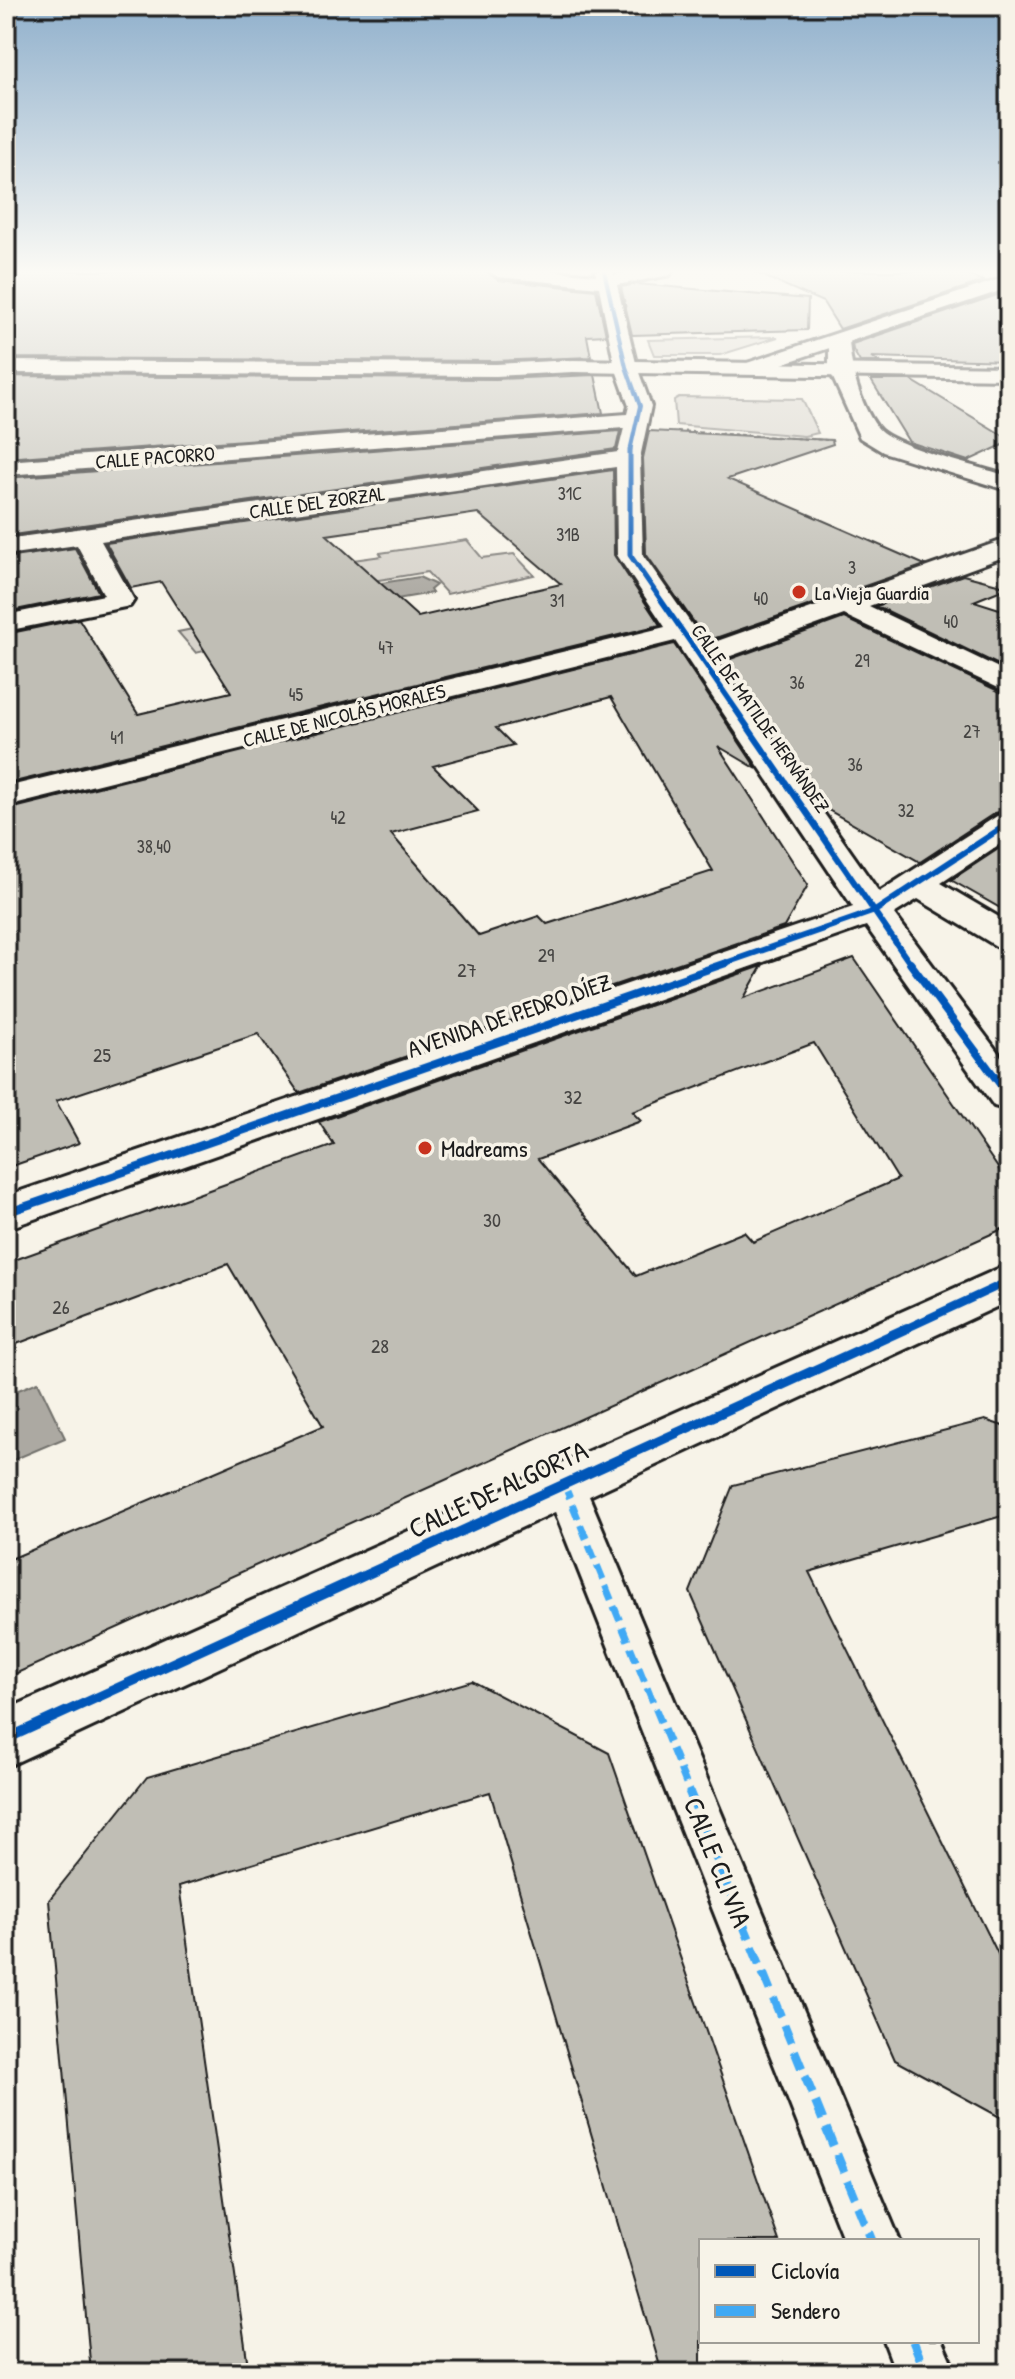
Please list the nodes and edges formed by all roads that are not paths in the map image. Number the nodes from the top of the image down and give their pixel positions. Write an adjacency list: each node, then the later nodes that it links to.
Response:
1 (631, 382): 5 (street, CALLE DE MATILDE HERNÁNDEZ)
2 (846, 382): 8 (street)
3 (976, 382): 4 (street)
4 (1009, 384)
5 (637, 424): 6 (street, CALLE DE MATILDE HERNÁNDEZ); 7 (street, CALLE PACORRO)
6 (628, 458): 9 (street, CALLE DEL ZORZAL); 14 (street, CALLE DE MATILDE HERNÁNDEZ)
7 (6, 468)
8 (1009, 484)
9 (85, 535): 11 (street, CALLE DEL ZORZAL); 13 (street)
10 (1009, 546): 12 (street)
11 (6, 547)
12 (845, 605): 15 (street); 16 (street)
13 (6, 623)
14 (682, 631): 15 (street, CALLE DE MATILDE HERNÁNDEZ); 17 (street, CALLE DE NICOLÁS MORALES)
15 (699, 658): 20 (street, CALLE DE MATILDE HERNÁNDEZ)
16 (1009, 684)
17 (6, 797)
18 (1009, 823): 19 (street, AVENIDA DE PEDRO DÍEZ)
19 (916, 883): 20 (street, AVENIDA DE PEDRO DÍEZ); 21 (street)
20 (875, 911): 22 (street, CALLE DE MATILDE HERNÁNDEZ); 23 (street, AVENIDA DE PEDRO DÍEZ)
21 (1009, 938)
22 (1009, 1096)
23 (6, 1213)
24 (1009, 1281): 25 (street, CALLE DE ALGORTA)
25 (564, 1484): 26 (street, CALLE DE ALGORTA); 27 (street, CALLE CLIVIA)
26 (6, 1739)
27 (871, 2239)
28 (914, 2343): 29 (street)
29 (926, 2373)

